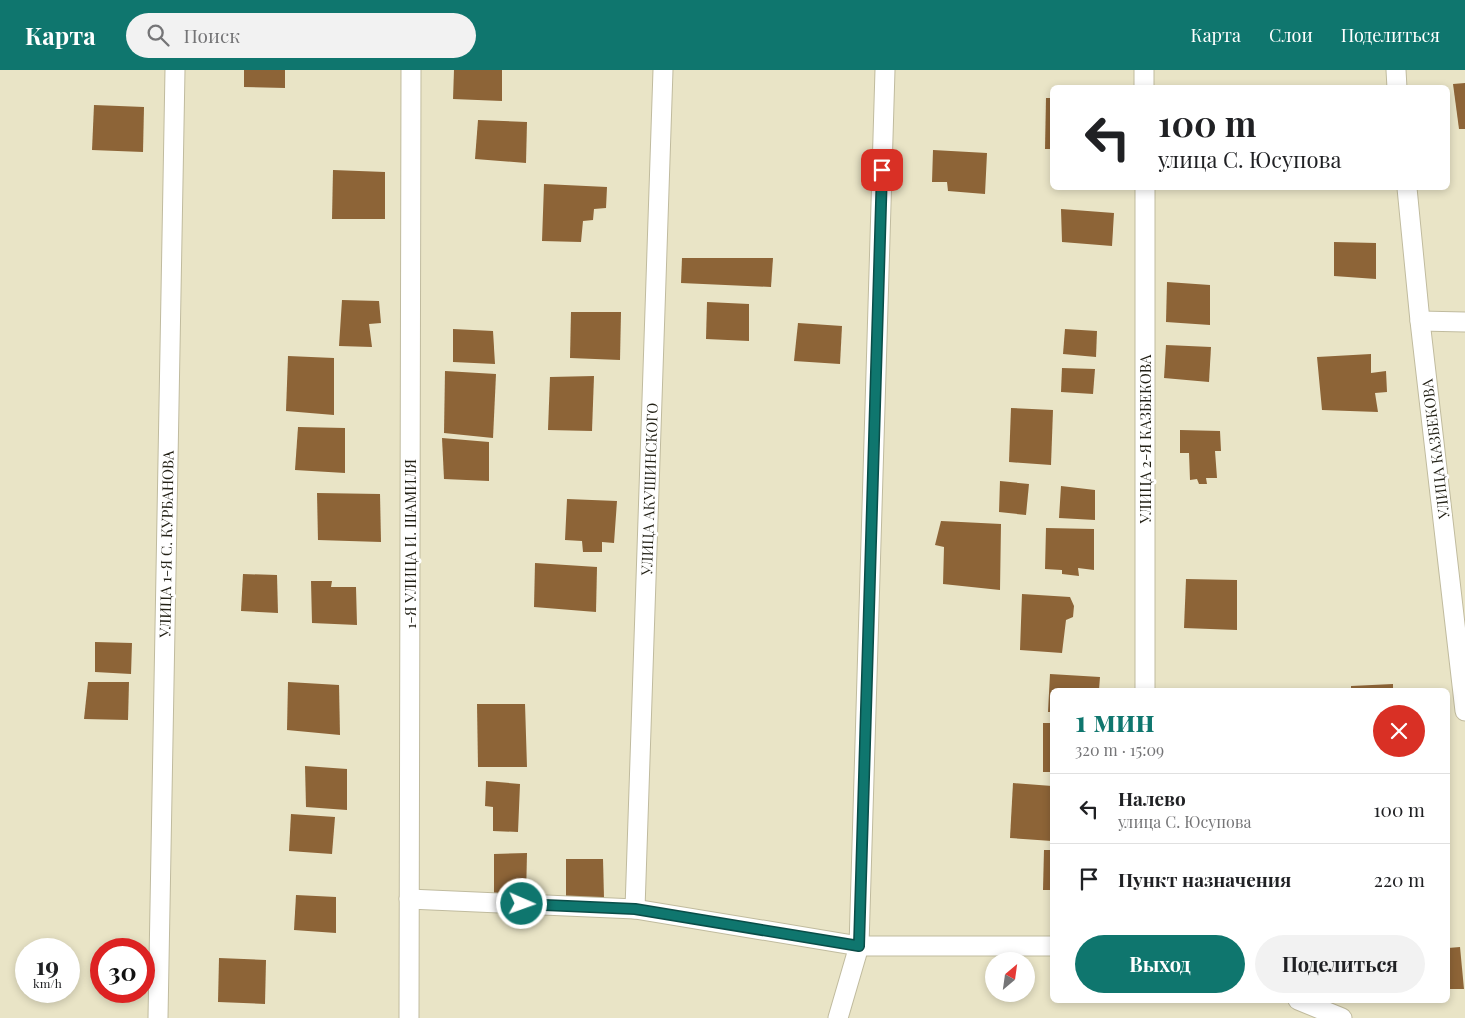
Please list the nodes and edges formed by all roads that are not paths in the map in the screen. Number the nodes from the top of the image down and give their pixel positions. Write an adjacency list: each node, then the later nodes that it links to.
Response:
1 (175, 70): 20 (street, УЛИЦА 1-Я С. КУРБАНОВА)
2 (411, 70): 15 (street, 1-Я УЛИЦА И. ШАМИЛЯ)
3 (663, 70): 16 (street, УЛИЦА АКУШИНСКОГО)
4 (884, 70): 17 (street)
5 (1144, 70): 7 (street)
6 (1396, 70): 8 (street)
7 (1144, 85)
8 (1397, 85)
9 (1145, 190): 13 (street, УЛИЦА 2-Я КАЗБЕКОВА)
10 (1407, 190): 11 (street, УЛИЦА КАЗБЕКОВА)
11 (1420, 321): 12 (street); 14 (street, УЛИЦА КАЗБЕКОВА)
12 (1465, 322)
13 (1145, 688)
14 (1465, 710)
15 (410, 899): 16 (street); 21 (street, 1-Я УЛИЦА И. ШАМИЛЯ)
16 (635, 909): 17 (street)
17 (859, 946): 18 (street); 22 (street)
18 (1050, 946)
19 (1305, 1003): 23 (street)
20 (158, 1018)
21 (409, 1018)
22 (838, 1018)
23 (1342, 1018)

